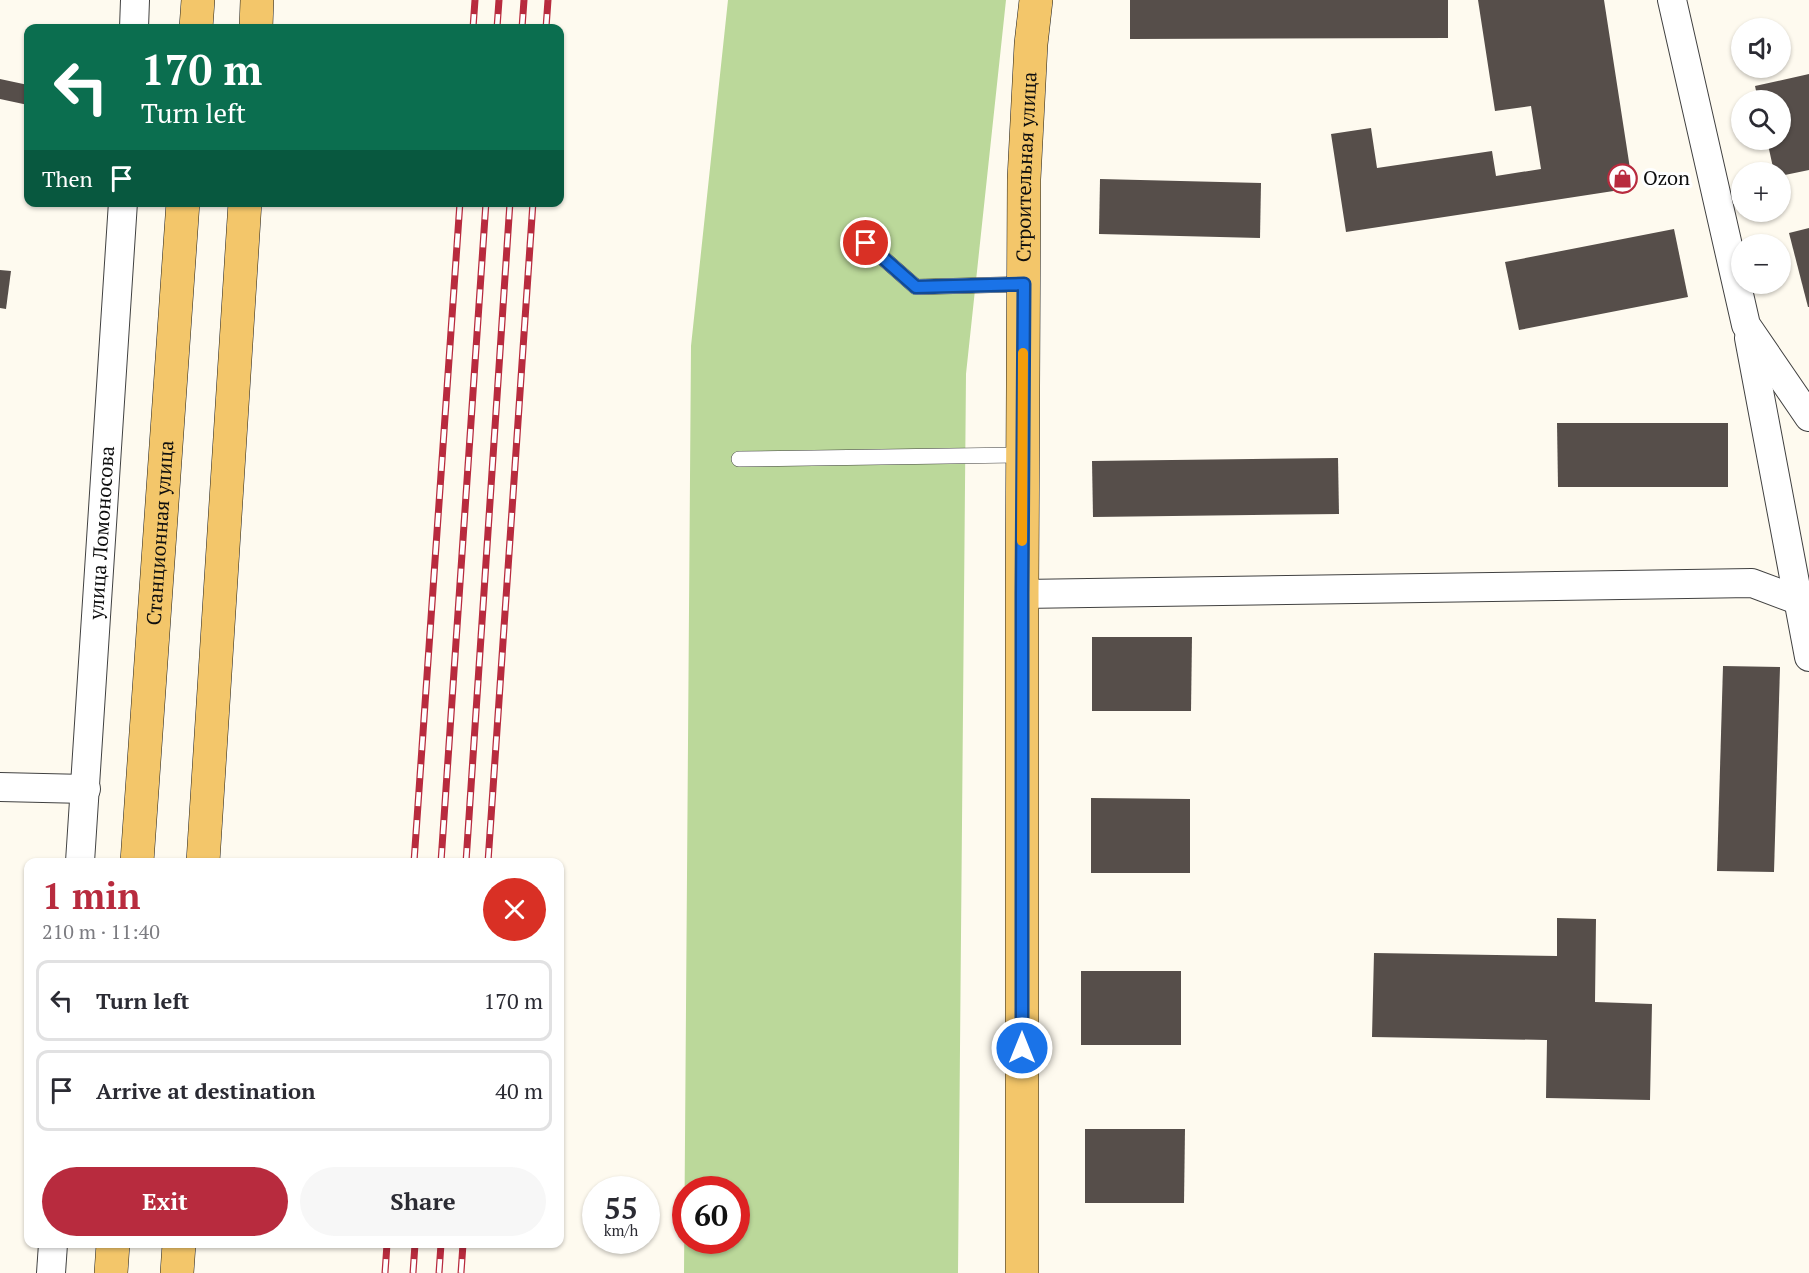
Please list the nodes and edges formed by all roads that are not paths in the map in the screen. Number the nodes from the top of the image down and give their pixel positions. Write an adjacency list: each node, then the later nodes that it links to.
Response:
1 (135, 0): 6 (street)
2 (198, 0): 7 (main road)
3 (257, 0): 8 (main road)
4 (1036, 0): 13 (main road, Строительная улица)
5 (1672, 0): 14 (street)
6 (134, 24)
7 (196, 24)
8 (256, 24)
9 (123, 207): 22 (street, улица Ломоносова)
10 (183, 207): 24 (main road, Станционная улица)
11 (245, 207): 25 (main road)
12 (866, 243): 13 (lane)
13 (1024, 284): 16 (main road, Строительная улица)
14 (1746, 325): 15 (street); 19 (street)
15 (1809, 417)
16 (1022, 455): 17 (lane); 18 (main road, Строительная улица)
17 (739, 459)
18 (1022, 594): 19 (street); 32 (main road, Строительная улица)
19 (1804, 599): 20 (street)
20 (1809, 657)
21 (0, 787): 22 (street)
22 (86, 789): 23 (street, улица Ломоносова)
23 (80, 858)
24 (137, 858)
25 (203, 858)
26 (52, 1248): 29 (street)
27 (112, 1248): 30 (main road)
28 (178, 1248): 31 (main road)
29 (51, 1273)
30 (111, 1273)
31 (177, 1273)
32 (1022, 1273)

